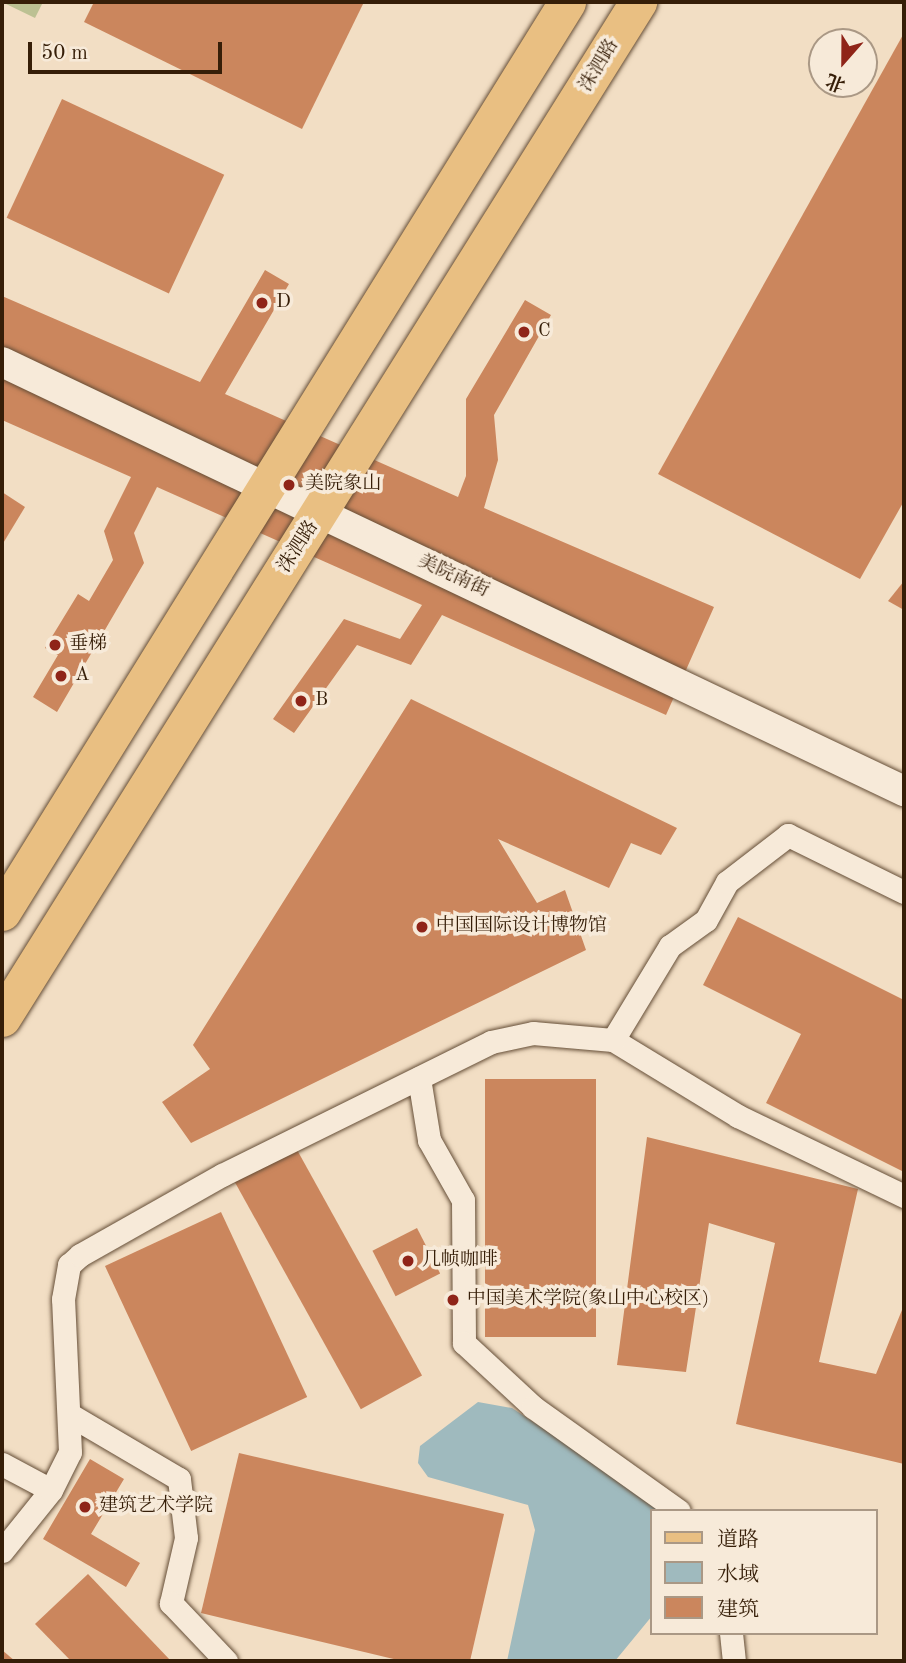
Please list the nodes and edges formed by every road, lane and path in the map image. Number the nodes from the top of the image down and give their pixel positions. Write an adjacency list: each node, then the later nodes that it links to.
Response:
1 (567, 2): 4 (main road)
2 (638, 2): 5 (main road, 洙泗路)
3 (2, 362): 4 (street, 美院南街)
4 (268, 486): 5 (street, 美院南街); 8 (main road)
5 (320, 514): 6 (street, 美院南街); 9 (main road, 洙泗路)
6 (904, 792)
7 (904, 892): 10 (street)
8 (2, 912)
9 (2, 1018)
10 (613, 1040): 11 (street); 12 (street)
11 (419, 1078): 13 (street); 16 (street)
12 (904, 1196)
13 (72, 1416): 15 (street); 19 (street)
14 (2, 1464): 15 (street)
15 (51, 1490): 17 (street)
16 (676, 1509)
17 (2, 1551)
18 (731, 1635): 20 (street)
19 (226, 1661)
20 (734, 1661)

